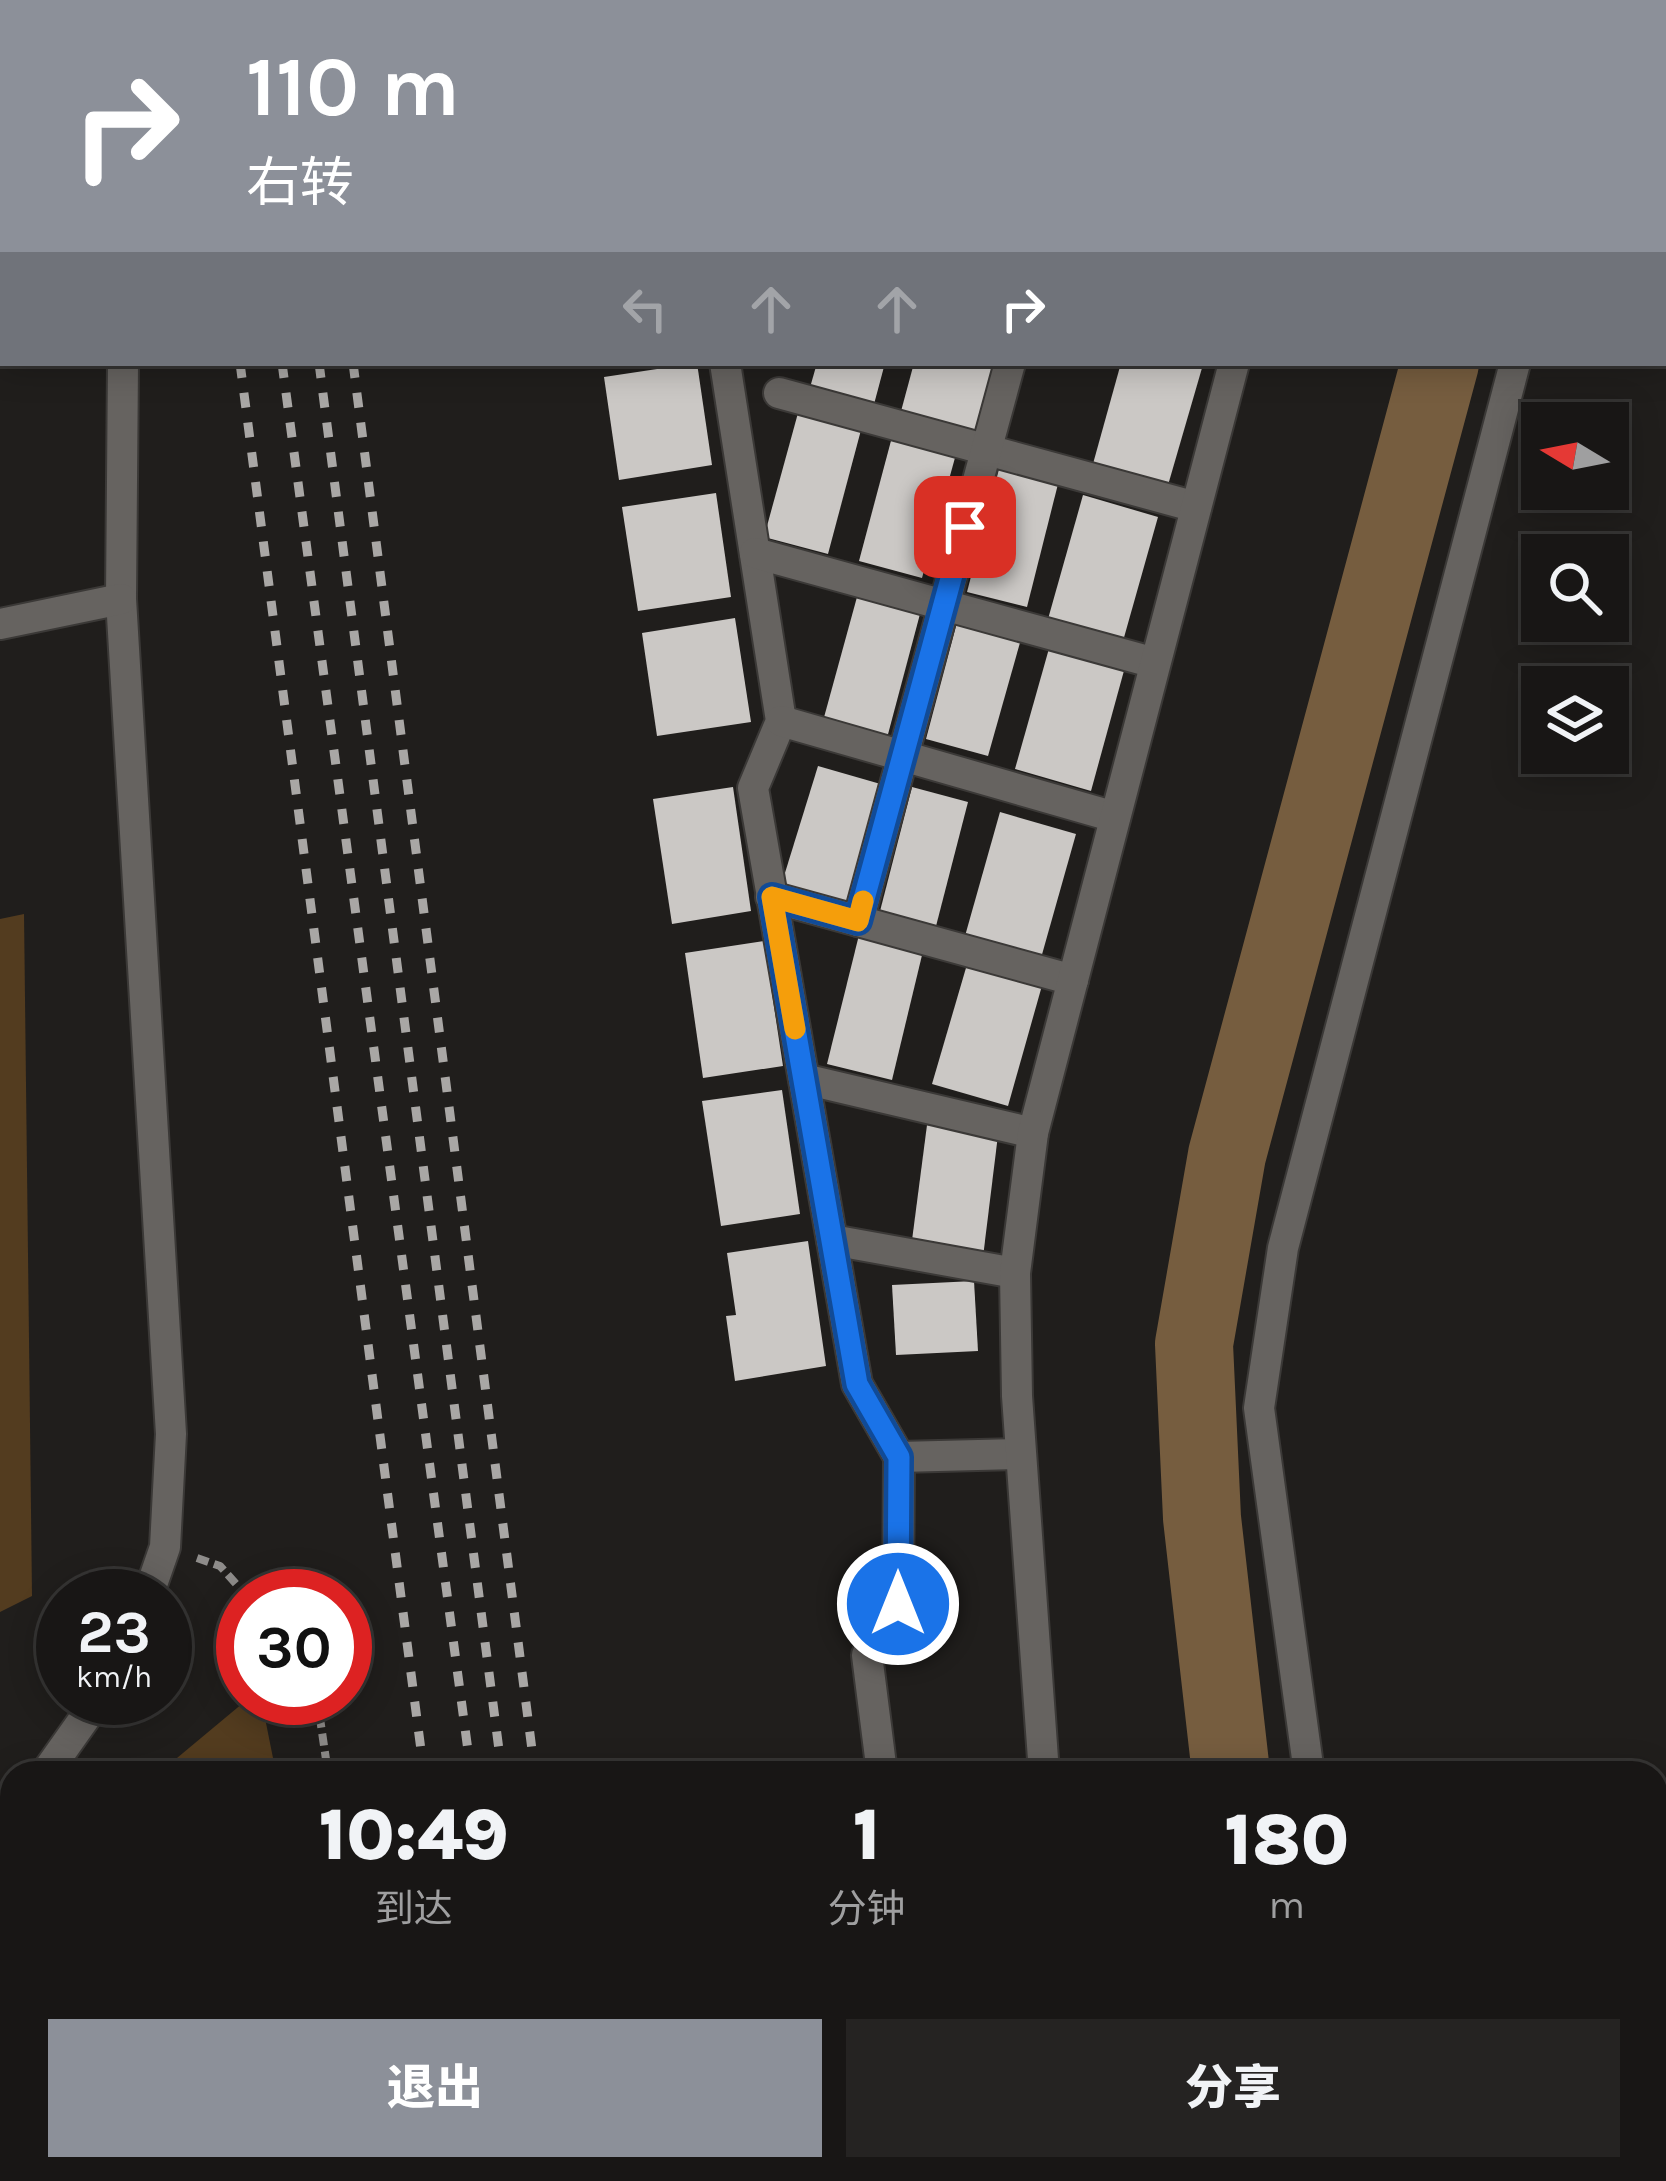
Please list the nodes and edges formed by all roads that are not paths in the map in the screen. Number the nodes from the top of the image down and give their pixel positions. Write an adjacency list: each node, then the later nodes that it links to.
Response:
1 (123, 366): 10 (street)
2 (725, 366): 9 (street)
3 (1009, 366): 7 (street)
4 (1233, 366): 8 (street)
5 (1514, 366): 31 (street)
6 (779, 393): 7 (street)
7 (987, 450): 8 (street); 11 (street)
8 (1196, 507): 13 (street)
9 (755, 553): 11 (street); 14 (street)
10 (121, 599): 12 (street); 26 (street)
11 (944, 605): 13 (street); 15 (street)
12 (0, 623)
13 (1155, 663): 16 (street)
14 (781, 721): 15 (street); 17 (street)
15 (903, 756): 16 (street); 18 (street)
16 (1115, 817): 19 (street)
17 (772, 897): 18 (street); 20 (street)
18 (858, 921): 19 (street)
19 (1073, 980): 21 (street)
20 (804, 1078): 21 (street); 22 (street)
21 (1033, 1133): 23 (street)
22 (832, 1240): 23 (street); 25 (street)
23 (1015, 1273): 24 (street)
24 (1020, 1454): 25 (street); 30 (street)
25 (899, 1457): 29 (street)
26 (157, 1569)
27 (80, 1725): 28 (street)
28 (54, 1761)
29 (880, 1761)
30 (1043, 1761)
31 (1307, 1761)

